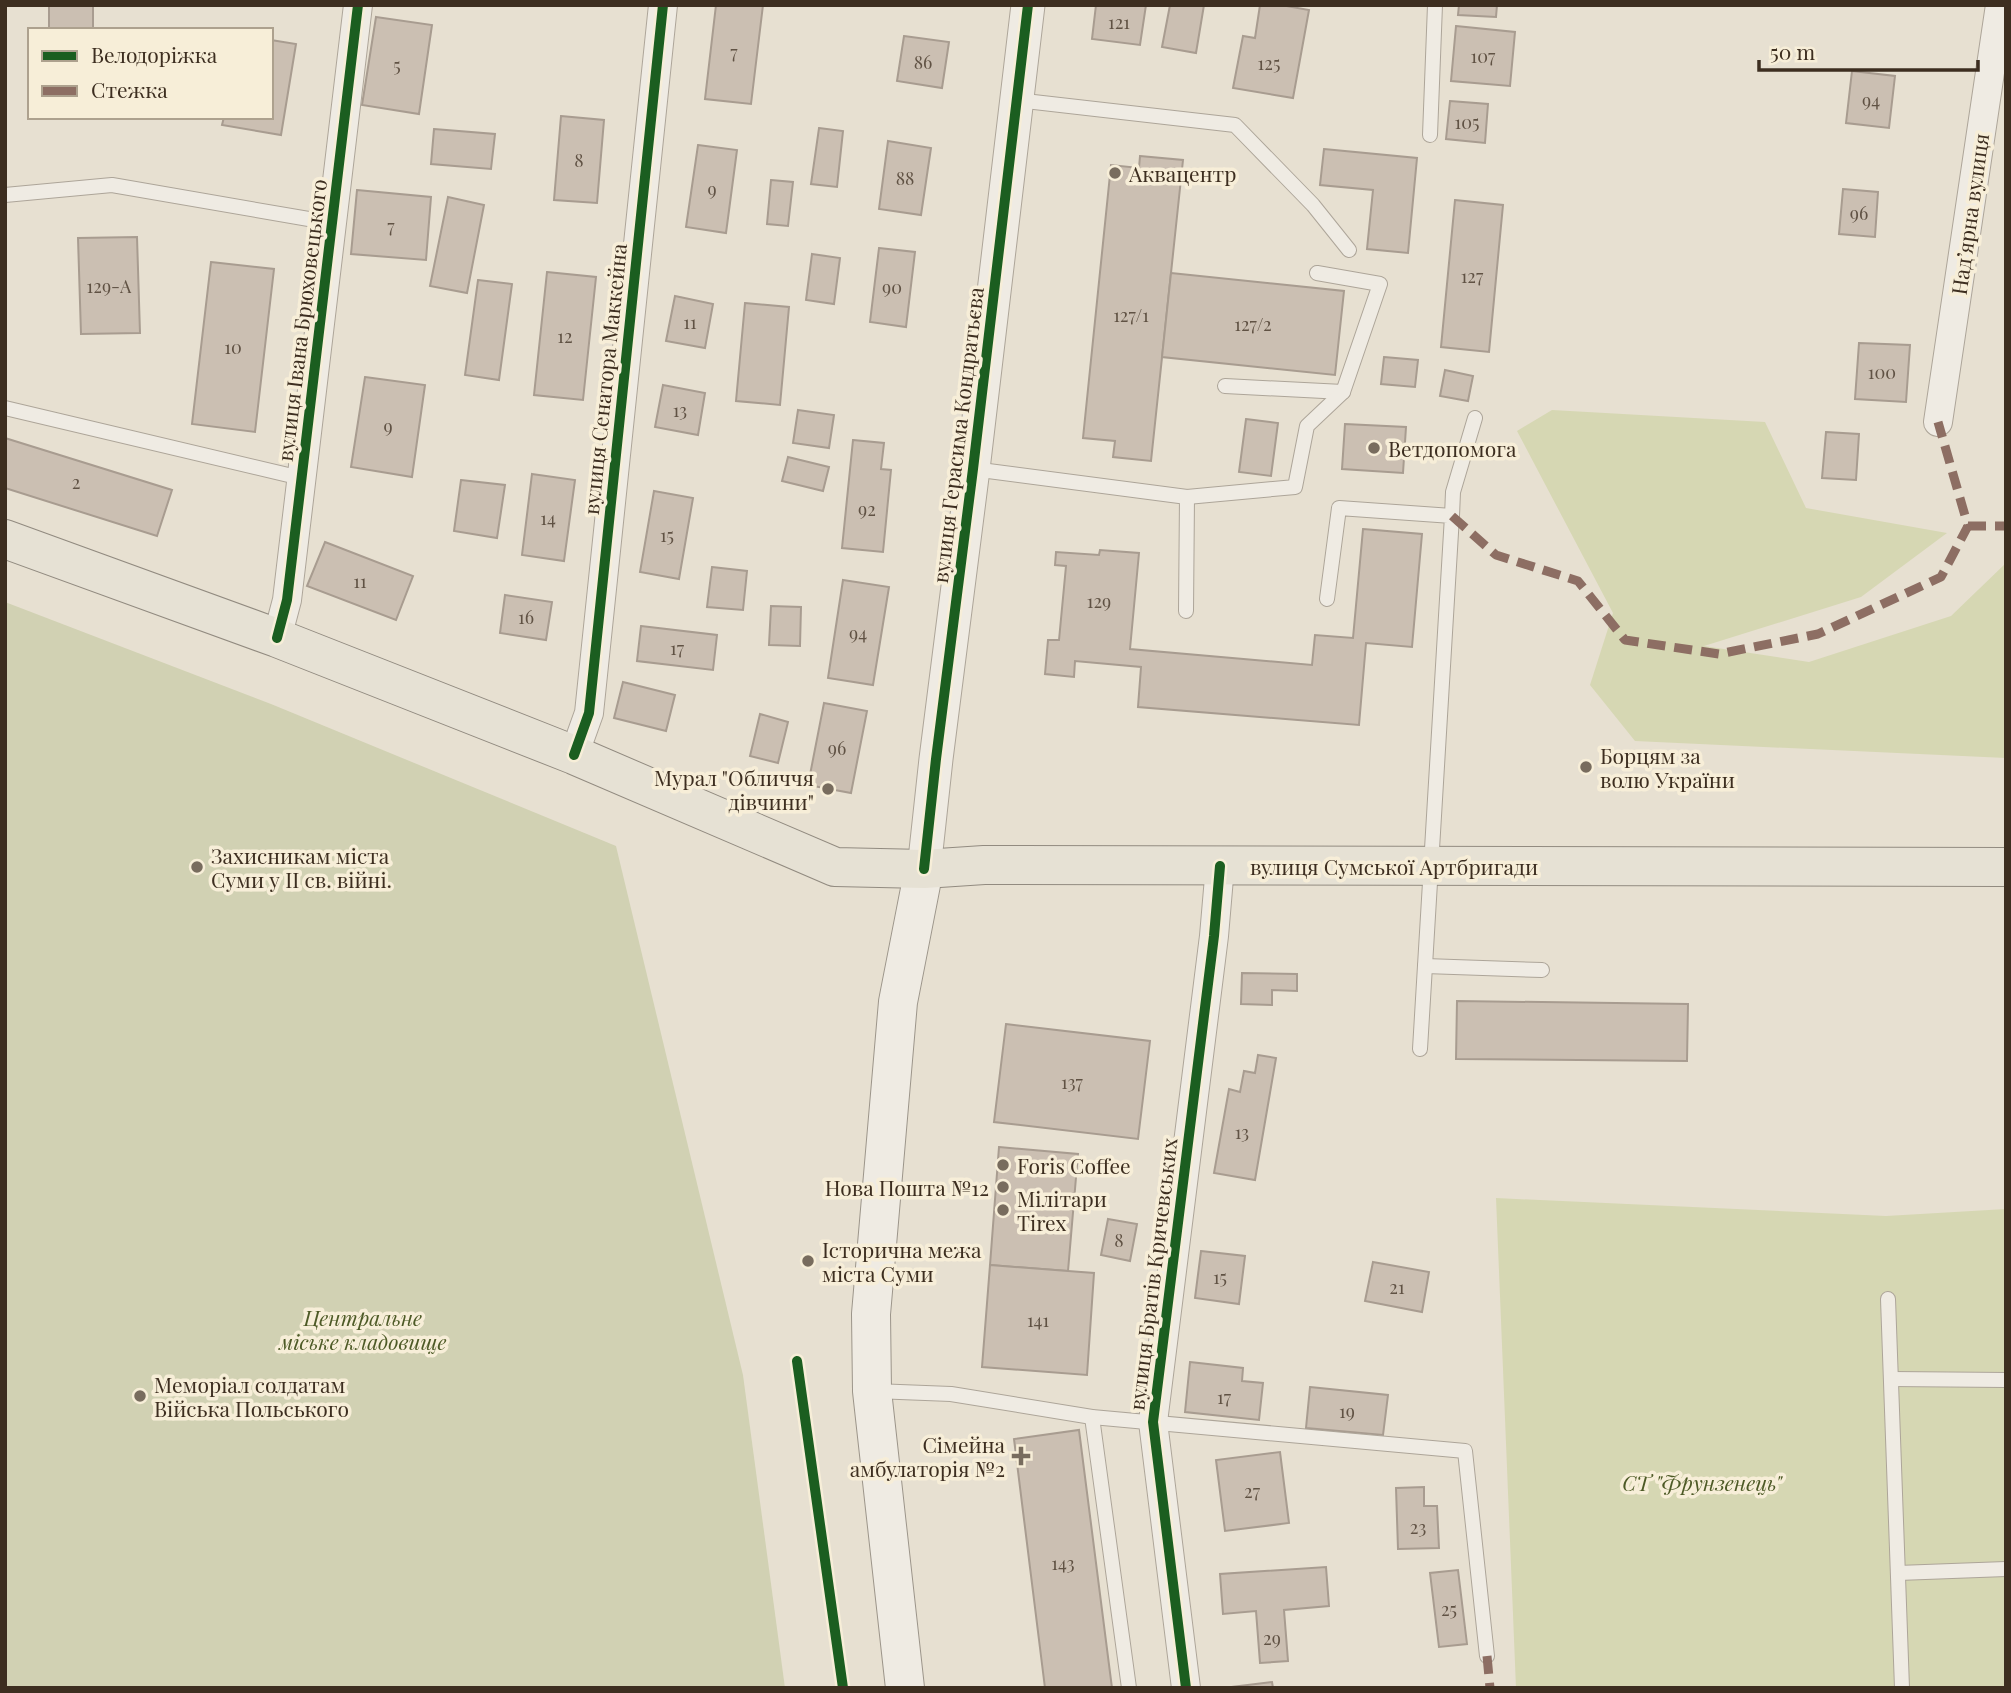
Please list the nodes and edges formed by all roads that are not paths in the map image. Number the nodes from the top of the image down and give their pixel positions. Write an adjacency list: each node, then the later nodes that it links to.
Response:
1 (358, 5): 9 (street, вулиця Івана Брюховецького)
2 (663, 5): 25 (street, вулиця Сенатора Маккейна)
3 (1028, 5): 6 (street, вулиця Герасима Кондратьєва)
4 (1435, 5): 7 (lane)
5 (2000, 5): 16 (street, Надʼярна вулиця)
6 (1016, 100): 10 (lane); 17 (street, вулиця Герасима Кондратьєва)
7 (1430, 135)
8 (5, 195): 9 (lane)
9 (332, 223): 18 (street, вулиця Івана Брюховецького)
10 (1349, 250)
11 (1317, 273): 13 (lane)
12 (1225, 386): 13 (lane)
13 (1343, 392): 19 (lane)
14 (5, 408): 18 (lane)
15 (1475, 418): 20 (lane)
16 (1938, 422)
17 (973, 469): 19 (lane); 29 (street, вулиця Герасима Кондратьєва)
18 (301, 478): 24 (street, вулиця Івана Брюховецького)
19 (1187, 497): 23 (lane)
20 (1452, 516): 22 (lane); 26 (lane)
21 (5, 539): 24 (main road, вулиця Сумської Артбригади)
22 (1327, 599)
23 (1186, 611)
24 (276, 638): 25 (main road, вулиця Сумської Артбригади)
25 (574, 755): 29 (main road, вулиця Сумської Артбригади)
26 (1430, 865): 27 (main road, вулиця Сумської Артбригади); 28 (main road, вулиця Сумської Артбригади); 30 (lane)
27 (1220, 866): 29 (main road, вулиця Сумської Артбригади); 38 (street, вулиця Братів Кричевських)
28 (2006, 867)
29 (924, 869): 36 (main road, вулиця Герасима Кондратьєва)
30 (1425, 966): 31 (lane); 32 (lane)
31 (1542, 970)
32 (1420, 1049)
33 (1888, 1299): 34 (lane)
34 (1891, 1379): 35 (lane); 40 (lane)
35 (2006, 1380)
36 (872, 1391): 37 (lane); 42 (main road, вулиця Герасима Кондратьєва)
37 (1092, 1417): 38 (lane); 43 (lane)
38 (1153, 1422): 41 (lane); 44 (street, вулиця Братів Кричевських)
39 (2006, 1569): 40 (lane)
40 (1898, 1573): 45 (lane)
41 (1487, 1656)
42 (905, 1688)
43 (1129, 1688)
44 (1186, 1688)
45 (1902, 1688)

